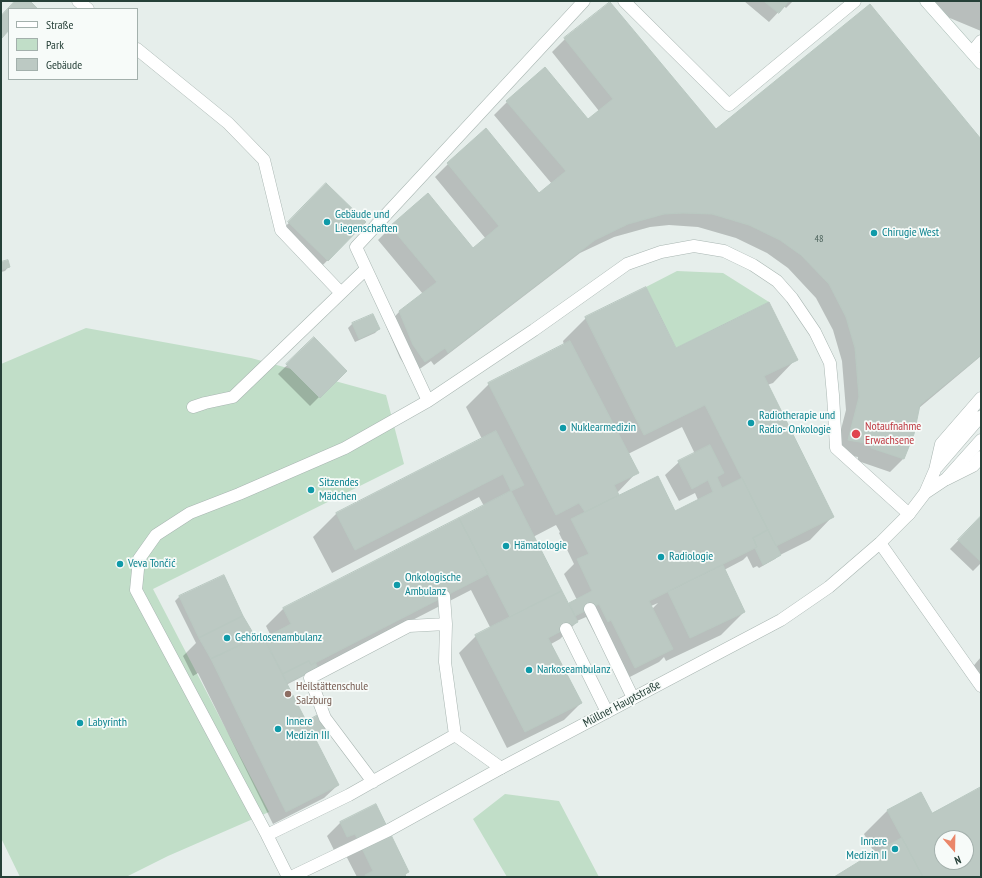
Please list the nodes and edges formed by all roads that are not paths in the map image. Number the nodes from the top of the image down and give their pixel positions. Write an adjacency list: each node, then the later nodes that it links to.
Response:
1 (78, 1): 6 (street)
2 (584, 1): 11 (street)
3 (624, 1): 4 (street)
4 (855, 1)
5 (926, 1): 9 (street)
6 (87, 8)
7 (981, 41): 9 (street)
8 (138, 50): 12 (street)
9 (972, 52): 10 (street)
10 (981, 63)
11 (366, 269): 12 (street); 14 (street)
12 (341, 293): 15 (street)
13 (981, 398): 19 (street, Müllner Hauptstraße)
14 (428, 401): 22 (street); 34 (street)
15 (193, 407)
16 (980, 417): 19 (street, Müllner Hauptstraße)
17 (981, 440): 20 (street, Müllner Hauptstraße)
18 (981, 457): 20 (street, Müllner Hauptstraße)
19 (935, 470): 21 (street, Müllner Hauptstraße)
20 (946, 479): 21 (street, Müllner Hauptstraße)
21 (926, 493): 22 (street, Müllner Hauptstraße)
22 (909, 514): 23 (street, Müllner Hauptstraße)
23 (880, 543): 28 (street); 29 (street, Müllner Hauptstraße)
24 (444, 596): 26 (street)
25 (590, 609): 29 (street)
26 (446, 624): 31 (street); 33 (street)
27 (566, 629): 30 (street)
28 (981, 686)
29 (633, 698): 30 (street, Müllner Hauptstraße)
30 (607, 712): 32 (street, Müllner Hauptstraße)
31 (455, 735): 32 (street); 33 (street)
32 (501, 768): 36 (street, Müllner Hauptstraße)
33 (373, 782): 34 (street)
34 (267, 835): 35 (street)
35 (288, 877)
36 (291, 877)

